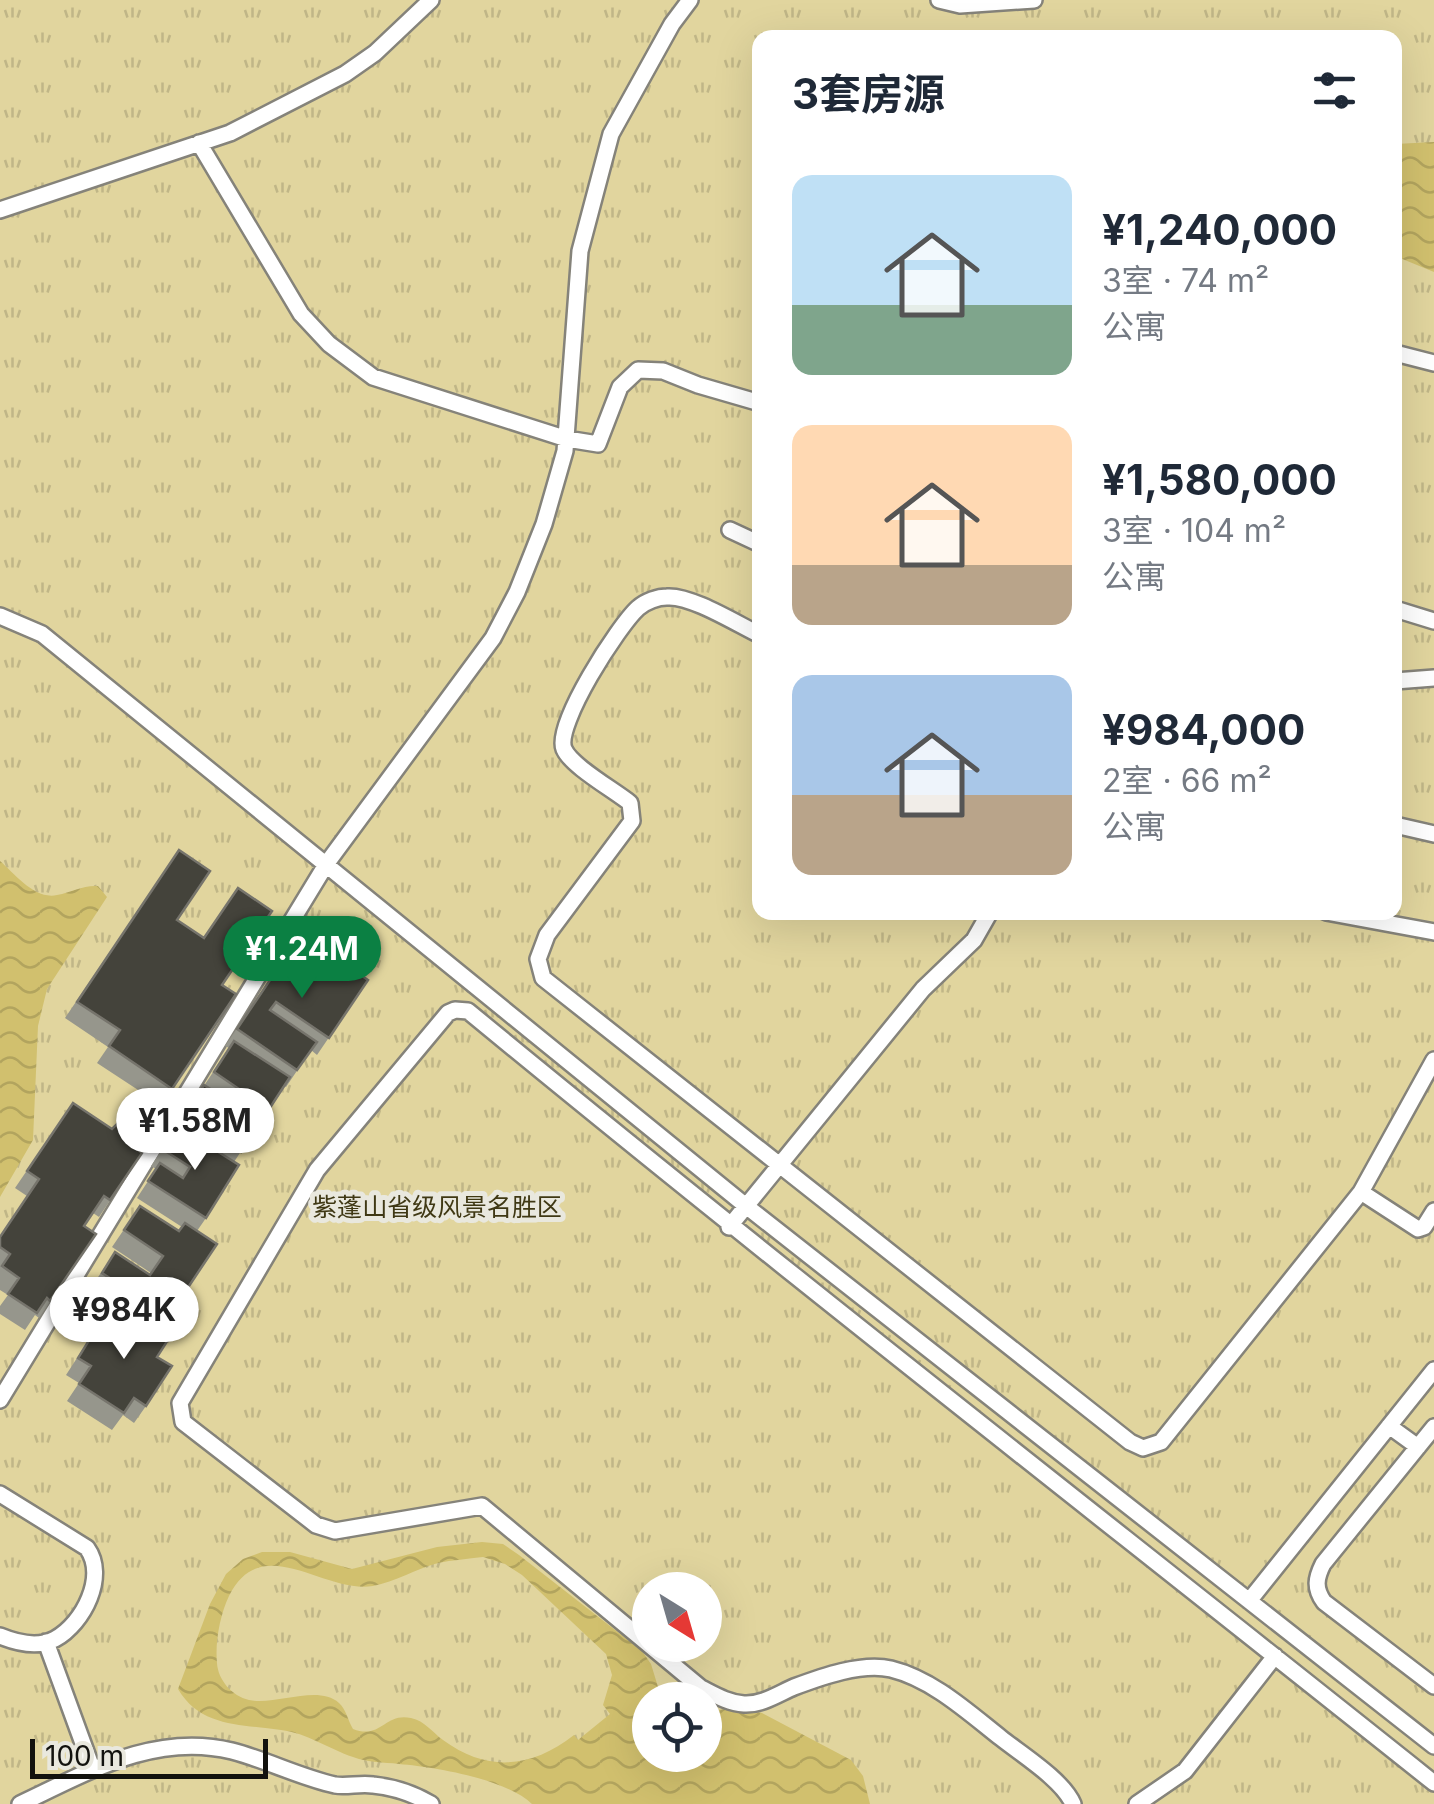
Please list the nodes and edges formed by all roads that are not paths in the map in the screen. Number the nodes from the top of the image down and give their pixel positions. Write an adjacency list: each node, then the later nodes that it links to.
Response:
1 (431, 0): 5 (street)
2 (690, 0): 10 (street)
3 (939, 0): 4 (street)
4 (1034, 0)
5 (199, 143): 6 (street); 10 (street)
6 (0, 210)
7 (1402, 355): 8 (street)
8 (1434, 363)
9 (752, 401): 10 (street)
10 (567, 439): 21 (street)
11 (730, 530): 12 (street)
12 (752, 540)
13 (1402, 611): 15 (street)
14 (0, 616): 21 (street)
15 (1434, 621)
16 (752, 631): 26 (street)
17 (1434, 678): 18 (street)
18 (1402, 680)
19 (1402, 827): 20 (street)
20 (1434, 834)
21 (327, 864): 28 (street); 32 (street)
22 (985, 920): 26 (street)
23 (1369, 920): 24 (street)
24 (1434, 932)
25 (1434, 1060): 27 (street)
26 (779, 1166): 27 (street); 28 (street)
27 (1361, 1192): 29 (street)
28 (746, 1206): 30 (street); 37 (street)
29 (1434, 1212)
30 (730, 1226): 40 (street); 49 (street)
31 (1434, 1370): 33 (street)
32 (0, 1400)
33 (1389, 1426): 35 (street); 37 (street)
34 (1434, 1426): 35 (street)
35 (1418, 1447): 43 (street)
36 (0, 1494): 41 (street)
37 (1249, 1601): 38 (street)
38 (1271, 1618): 40 (street); 44 (street)
39 (0, 1636): 41 (street)
40 (1254, 1640): 42 (street)
41 (46, 1642): 45 (street)
42 (1275, 1656): 46 (street); 50 (street)
43 (1434, 1686)
44 (1434, 1746)
45 (92, 1768): 47 (street); 48 (street)
46 (1434, 1783)
47 (20, 1804)
48 (431, 1804)
49 (1074, 1804)
50 (1137, 1804)

